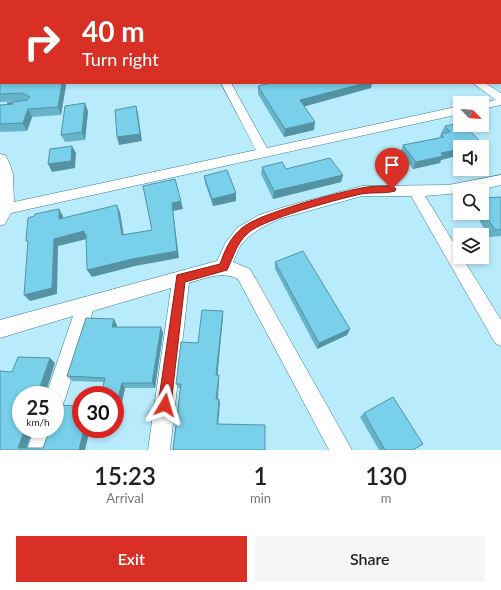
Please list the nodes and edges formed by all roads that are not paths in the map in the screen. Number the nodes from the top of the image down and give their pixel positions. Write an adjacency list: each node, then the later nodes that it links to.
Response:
1 (227, 84): 7 (street)
2 (480, 84): 3 (street)
3 (501, 98)
4 (501, 102): 5 (street)
5 (489, 105)
6 (453, 112): 7 (street)
7 (264, 153): 11 (street)
8 (0, 158): 11 (street)
9 (501, 180): 10 (street)
10 (415, 191): 12 (street); 16 (street)
11 (3, 214)
12 (223, 267): 13 (street); 21 (street)
13 (181, 278): 14 (street); 20 (street)
14 (86, 305): 15 (street); 17 (street)
15 (0, 329)
16 (501, 337)
17 (59, 386)
18 (42, 438): 19 (street)
19 (38, 450)
20 (159, 450)
21 (341, 450)

